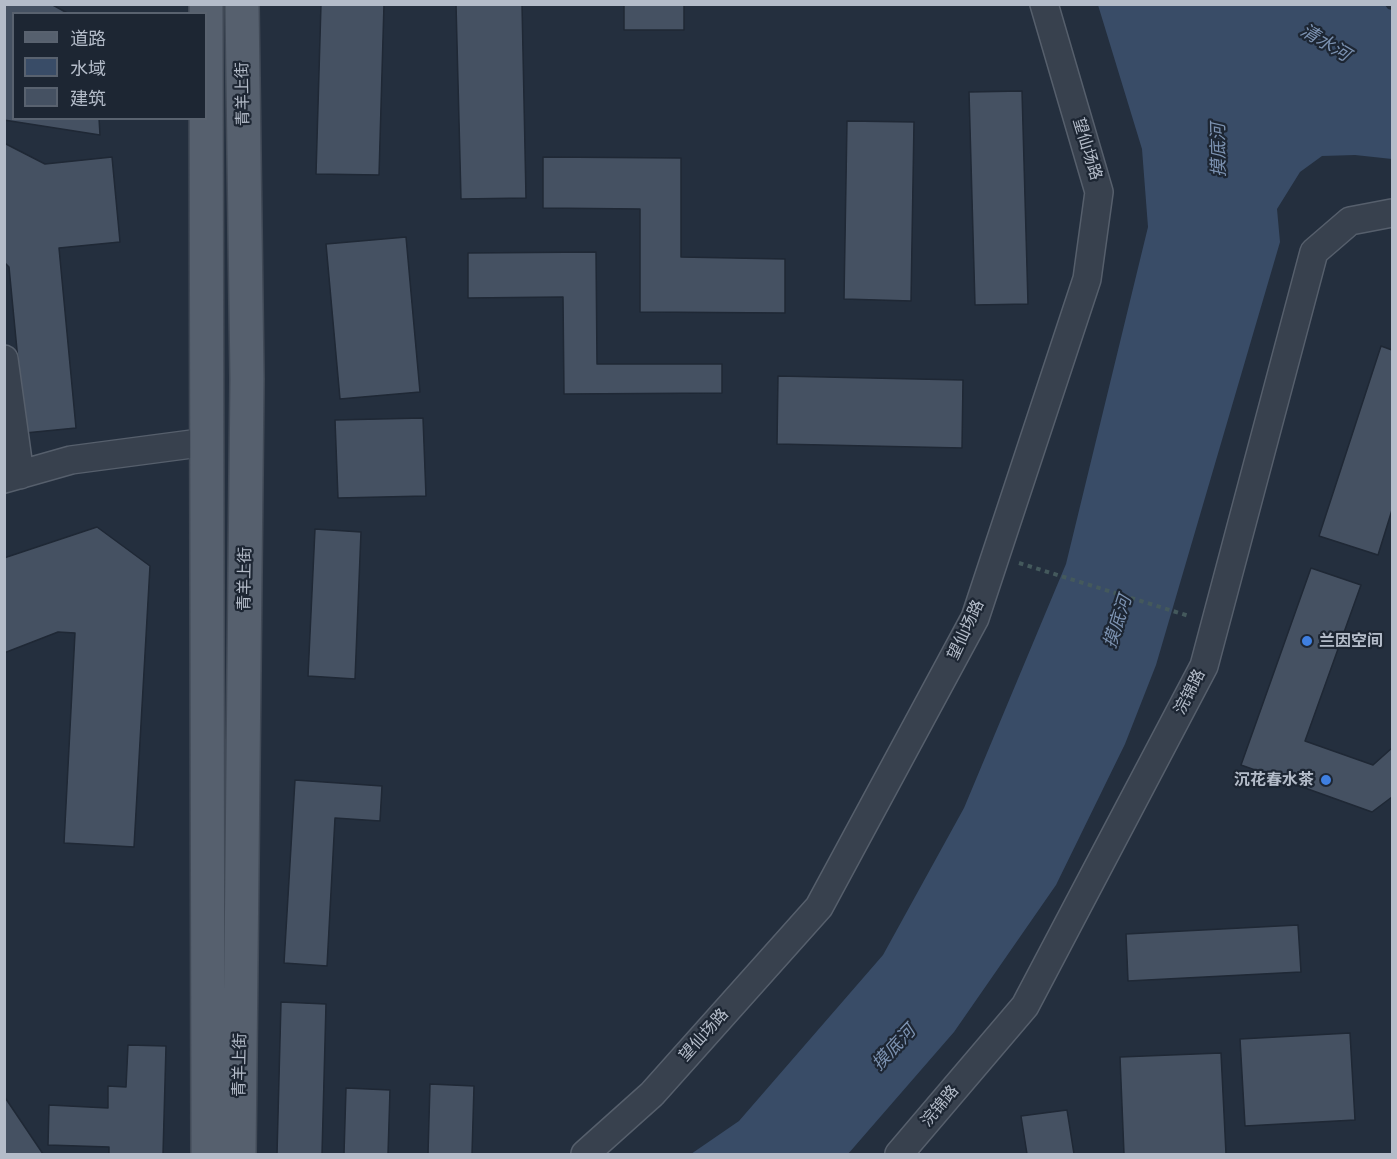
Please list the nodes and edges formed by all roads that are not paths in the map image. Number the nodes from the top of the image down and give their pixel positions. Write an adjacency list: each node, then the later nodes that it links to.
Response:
1 (242, 4): 9 (main road, 青羊上街)
2 (1044, 4): 10 (street, 望仙场路)
3 (206, 120): 6 (main road, 青羊上街)
4 (1392, 213): 11 (street, 浣锦路)
5 (4, 359): 7 (street)
6 (207, 442): 7 (street); 8 (main road, 青羊上街)
7 (12, 477)
8 (208, 1155)
9 (239, 1155)
10 (585, 1155)
11 (899, 1155)

